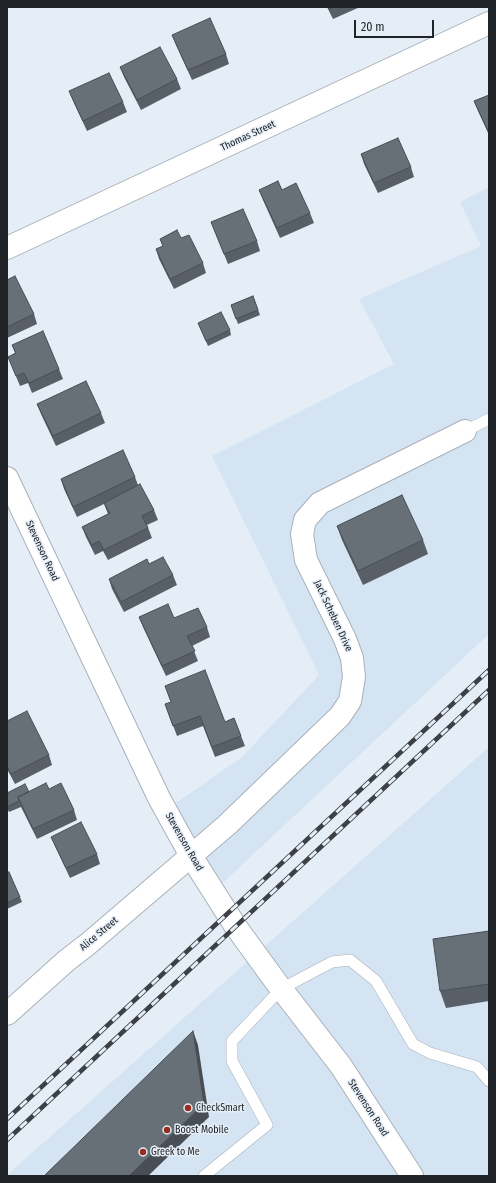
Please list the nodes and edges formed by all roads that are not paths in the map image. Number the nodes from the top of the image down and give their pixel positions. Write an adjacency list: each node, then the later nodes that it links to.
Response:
1 (489, 23): 2 (street, Thomas Street)
2 (7, 248)
3 (489, 419): 4 (lane)
4 (465, 431): 6 (street, Jack Scheben Drive)
5 (7, 478): 6 (street, Stevenson Road)
6 (191, 856): 7 (street, Stevenson Road); 8 (street, Alice Street)
7 (281, 989): 9 (lane); 10 (lane); 11 (street, Stevenson Road)
8 (7, 1014)
9 (489, 1081)
10 (204, 1176)
11 (412, 1176)

